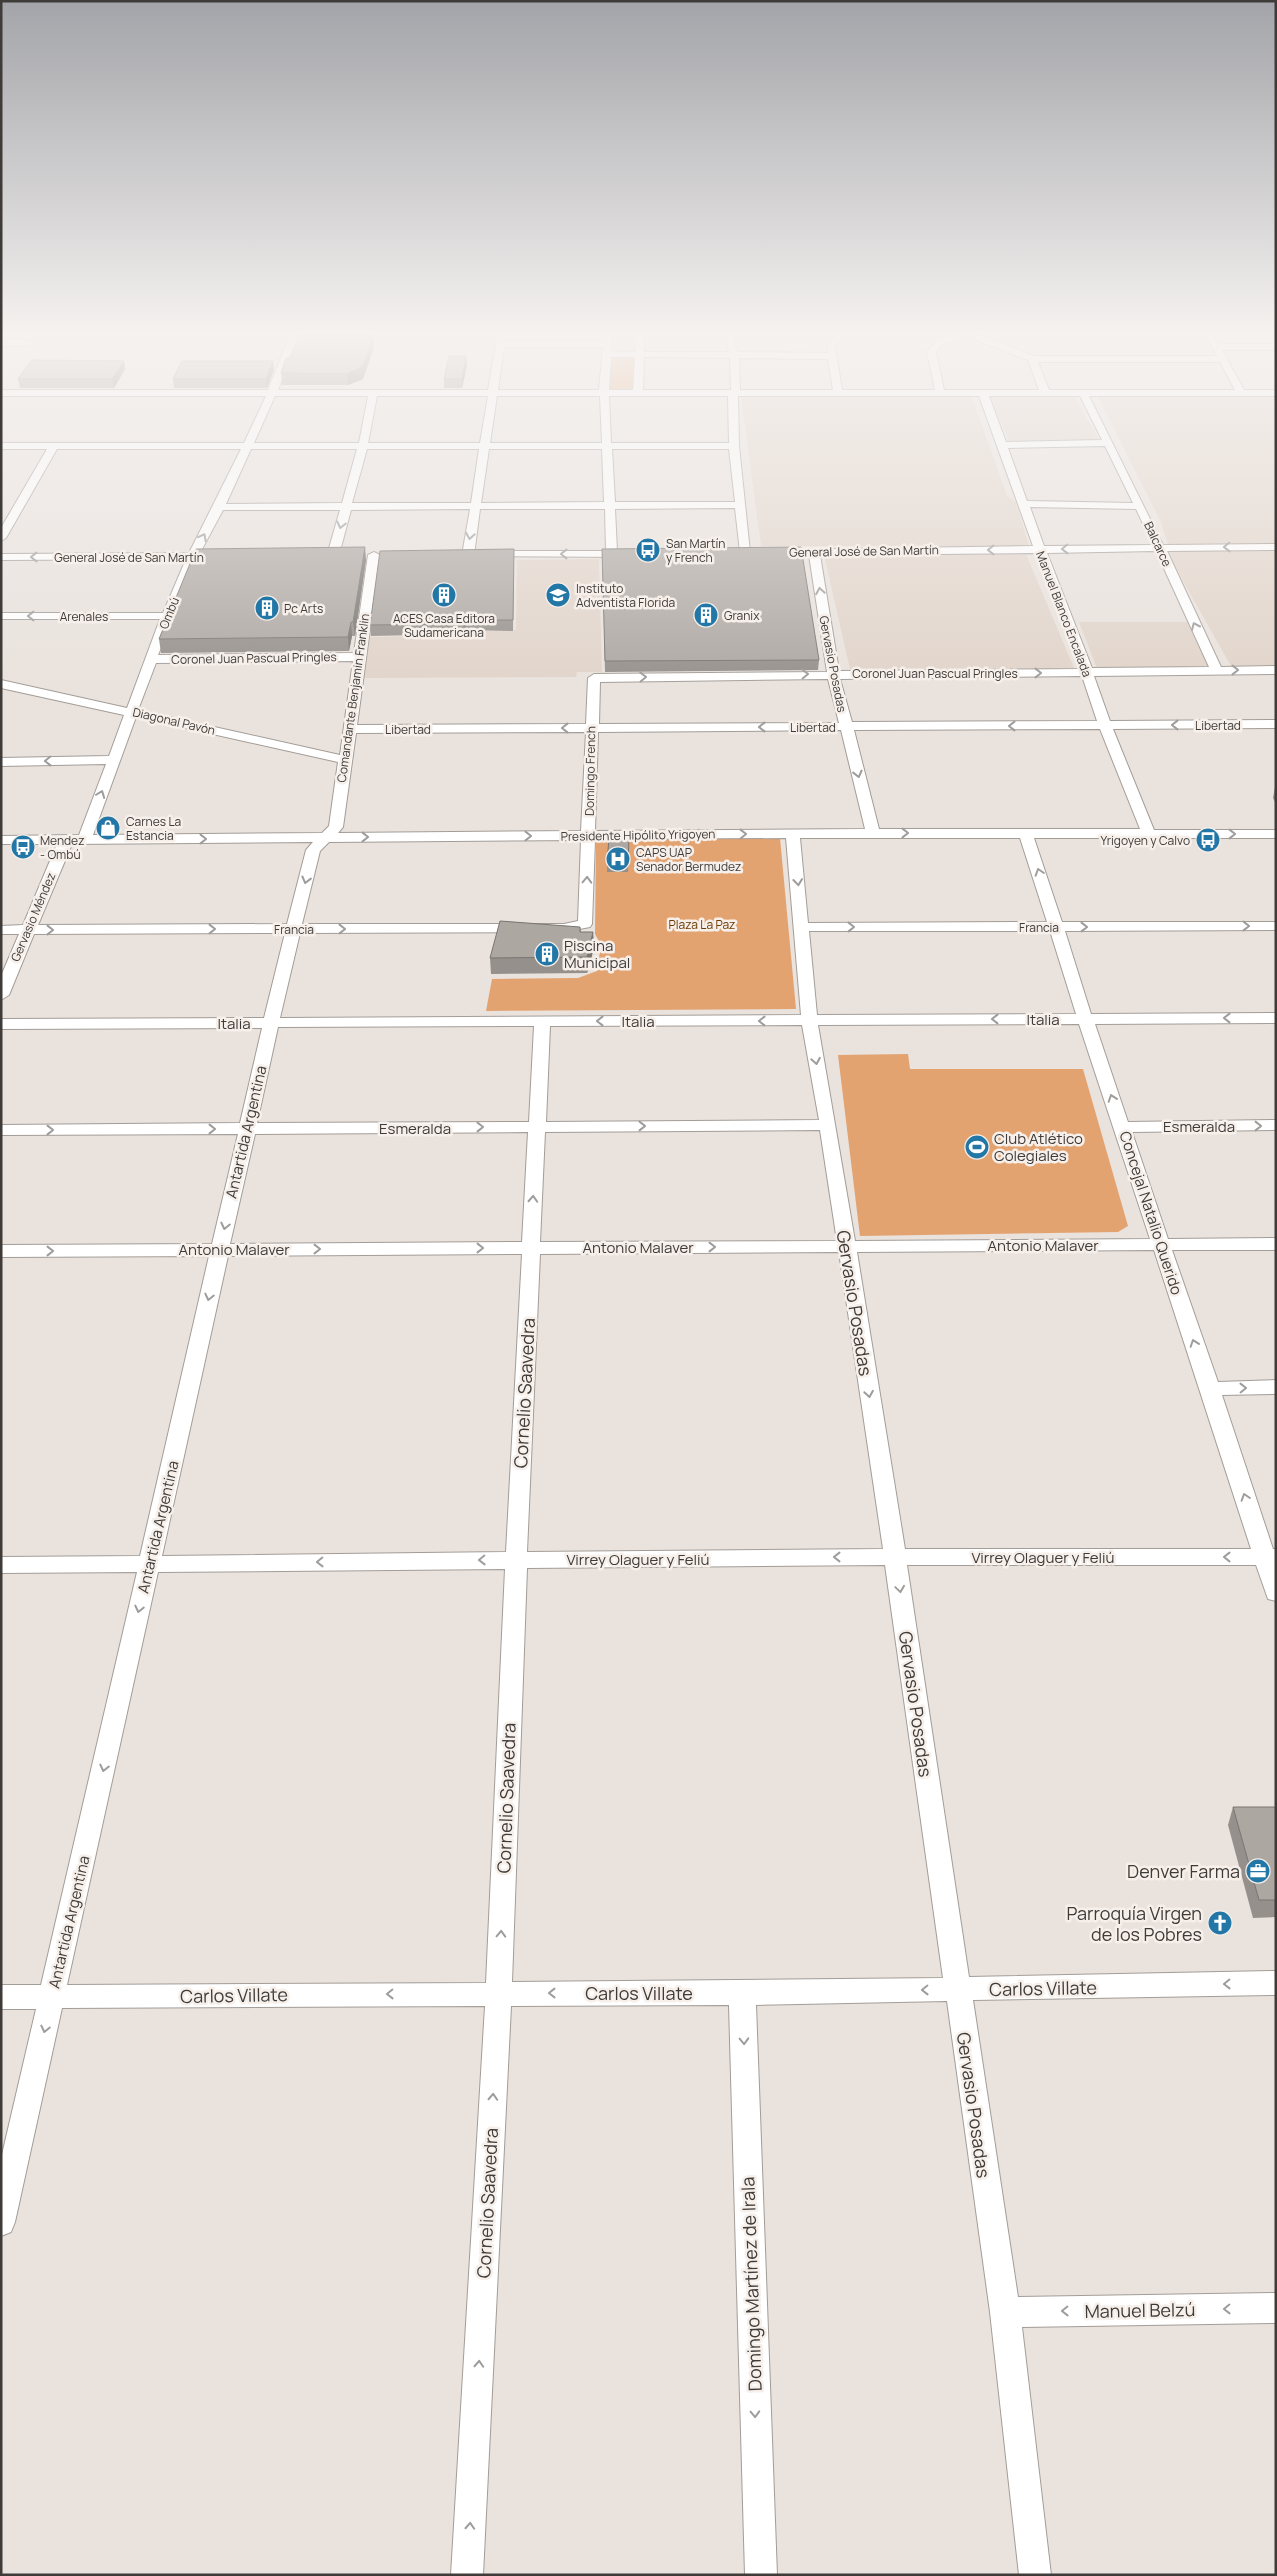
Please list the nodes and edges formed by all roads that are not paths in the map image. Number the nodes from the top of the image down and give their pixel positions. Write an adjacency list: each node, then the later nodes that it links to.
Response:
1 (51, 452): 16 (street)
2 (244, 452): 17 (street, Ombú)
3 (361, 452): 13 (street)
4 (483, 452): 10 (street)
5 (607, 452): 11 (street)
6 (735, 452): 12 (street)
7 (1005, 452): 9 (street, Manuel Blanco Encalada)
8 (1114, 452): 14 (street, Balcarce)
9 (1024, 504): 14 (street); 21 (street, Manuel Blanco Encalada)
10 (475, 505): 11 (street); 13 (street); 23 (street)
11 (610, 505): 12 (street); 23 (street)
12 (740, 505): 22 (street, General José de San Martín)
13 (345, 506): 17 (street); 25 (street, one-way to 25)
14 (1140, 506): 20 (street, Balcarce)
15 (1, 507): 16 (street)
16 (20, 507): 18 (street)
17 (219, 507): 27 (street, Ombú, one-way to 17)
18 (1, 538)
19 (1276, 547): 20 (street, General José de San Martín, one-way to 20)
20 (1160, 548): 21 (street, General José de San Martín, one-way to 21); 34 (street, Balcarce, one-way to 20)
21 (1040, 550): 22 (street, General José de San Martín, one-way to 22); 36 (street, Manuel Blanco Encalada)
22 (814, 552): 37 (street, Gervasio Posadas, one-way to 22)
23 (612, 554): 24 (street)
24 (639, 554)
25 (332, 555)
26 (374, 555): 32 (street, Comandante Benjamin Franklin)
27 (193, 556): 28 (street, General José de San Martín); 29 (street, General José de San Martín, one-way to 29); 31 (street, Ombú)
28 (233, 556)
29 (1, 558)
30 (1, 616): 31 (street, Arenales, one-way to 30)
31 (167, 616): 33 (street, Ombú)
32 (358, 657): 33 (street, Coronel Juan Pascual Pringles); 45 (street, Comandante Benjamin Franklin)
33 (151, 659): 40 (street, Ombú)
34 (1216, 670): 35 (street, Coronel Juan Pascual Pringles, one-way to 35); 36 (street, Coronel Juan Pascual Pringles)
35 (1276, 670)
36 (1087, 673): 37 (street, Coronel Juan Pascual Pringles, one-way to 36); 42 (street, Manuel Blanco Encalada)
37 (833, 674): 38 (street, Coronel Juan Pascual Pringles, one-way to 37); 43 (street, Gervasio Posadas)
38 (594, 678): 44 (street, Domingo French)
39 (1, 684): 40 (street, Diagonal Pavón)
40 (131, 711): 46 (street, Ombú); 47 (street, Diagonal Pavón)
41 (1276, 724): 42 (street, Libertad, one-way to 42)
42 (1105, 725): 43 (street, Libertad, one-way to 43); 51 (street, Manuel Blanco Encalada)
43 (846, 727): 44 (street, Libertad, one-way to 44); 49 (street, Gervasio Posadas, one-way to 49)
44 (591, 728): 45 (street, Libertad, one-way to 45); 53 (street, Domingo French)
45 (350, 729): 47 (street, Comandante Benjamin Franklin)
46 (114, 760): 48 (street, one-way to 48); 58 (street, Ombú, one-way to 46)
47 (346, 760): 54 (street, Comandante Benjamin Franklin)
48 (1, 762)
49 (873, 833): 50 (street, Presidente Hipólito Yrigoyen, one-way to 50); 52 (street, Presidente Hipólito Yrigoyen)
50 (1026, 833): 51 (street, Presidente Hipólito Yrigoyen); 61 (street, Concejal Natalio Querido, one-way to 50)
51 (1148, 833): 55 (street, Presidente Hipólito Yrigoyen, one-way to 55)
52 (794, 834): 53 (street, Presidente Hipólito Yrigoyen, one-way to 52); 62 (street, Gervasio Posadas, one-way to 62)
53 (589, 836): 54 (street, Presidente Hipólito Yrigoyen, one-way to 53); 59 (street, Domingo French, one-way to 53)
54 (326, 837): 58 (street, Presidente Hipólito Yrigoyen, one-way to 54); 63 (street, Antartida Argentina, one-way to 63)
55 (1274, 837)
56 (1, 840): 57 (street, Presidente Hipólito Yrigoyen)
57 (66, 840): 58 (street, Presidente Hipólito Yrigoyen); 65 (street, Gervasio Méndez)
58 (84, 840)
59 (586, 924): 63 (street, Francia, one-way to 59)
60 (1276, 926): 61 (street, Francia, one-way to 60)
61 (1056, 927): 62 (street, Francia, one-way to 61); 68 (street, Concejal Natalio Querido)
62 (803, 928): 69 (street, Gervasio Posadas)
63 (294, 929): 65 (street, Francia, one-way to 63); 71 (street, Antartida Argentina)
64 (1, 930): 65 (street, Francia)
65 (27, 930): 66 (street, Gervasio Méndez)
66 (1, 995)
67 (1276, 1018): 68 (street, Italia, one-way to 68)
68 (1085, 1019): 69 (street, Italia, one-way to 69); 76 (street, Concejal Natalio Querido, one-way to 68)
69 (809, 1020): 70 (street, Italia, one-way to 70); 73 (street, Gervasio Posadas, one-way to 73)
70 (542, 1021): 71 (street, Italia); 75 (street, Cornelio Saavedra)
71 (271, 1023): 72 (street, Italia); 77 (street, Antartida Argentina)
72 (1, 1024)
73 (828, 1125): 75 (street, Esmeralda, one-way to 73); 81 (street, Gervasio Posadas)
74 (1276, 1126): 76 (street, Esmeralda, one-way to 74)
75 (537, 1127): 77 (street, Esmeralda, one-way to 75); 82 (street, Cornelio Saavedra, one-way to 75)
76 (1122, 1127): 79 (street, Concejal Natalio Querido)
77 (247, 1129): 78 (street, Esmeralda, one-way to 77); 83 (street, Antartida Argentina, one-way to 83)
78 (1, 1130)
79 (1160, 1244): 80 (street, Antonio Malaver); 81 (street, Antonio Malaver); 86 (street, Concejal Natalio Querido, one-way to 79)
80 (1276, 1244)
81 (845, 1246): 82 (street, Antonio Malaver, one-way to 81); 87 (street, Gervasio Posadas, one-way to 87)
82 (530, 1248): 83 (street, Antonio Malaver, one-way to 82); 89 (street, Cornelio Saavedra)
83 (220, 1250): 84 (street, Antonio Malaver, one-way to 83); 90 (street, Antartida Argentina, one-way to 90)
84 (1, 1251)
85 (1276, 1387): 86 (street, one-way to 85)
86 (1210, 1389): 88 (street, Concejal Natalio Querido, one-way to 86)
87 (896, 1557): 88 (street, Virrey Olaguer y Feliú, one-way to 87); 89 (street, Virrey Olaguer y Feliú, one-way to 89); 94 (street, Gervasio Posadas, one-way to 94)
88 (1270, 1557): 92 (street, Concejal Natalio Querido)
89 (516, 1560): 90 (street, Virrey Olaguer y Feliú, one-way to 90); 95 (street, Cornelio Saavedra, one-way to 89)
90 (149, 1564): 91 (street, Virrey Olaguer y Feliú); 98 (street, Antartida Argentina, one-way to 98)
91 (1, 1565)
92 (1276, 1594)
93 (1276, 1983): 94 (street, Carlos Villate, one-way to 94)
94 (957, 1990): 96 (street, Carlos Villate, one-way to 96); 101 (street, Gervasio Posadas)
95 (499, 1993): 96 (street, Carlos Villate, one-way to 95); 98 (street, Carlos Villate, one-way to 98); 102 (street, Cornelio Saavedra, one-way to 95)
96 (742, 1993): 103 (street, Domingo Martínez de Irala, one-way to 103)
97 (1, 1997): 98 (street, Carlos Villate)
98 (53, 1997): 99 (street, Antartida Argentina, one-way to 99)
99 (1, 2222)
100 (1276, 2308): 101 (street, Manuel Belzú, one-way to 101)
101 (1005, 2312): 104 (street, Gervasio Posadas)
102 (467, 2575)
103 (761, 2575)
104 (1035, 2575)

